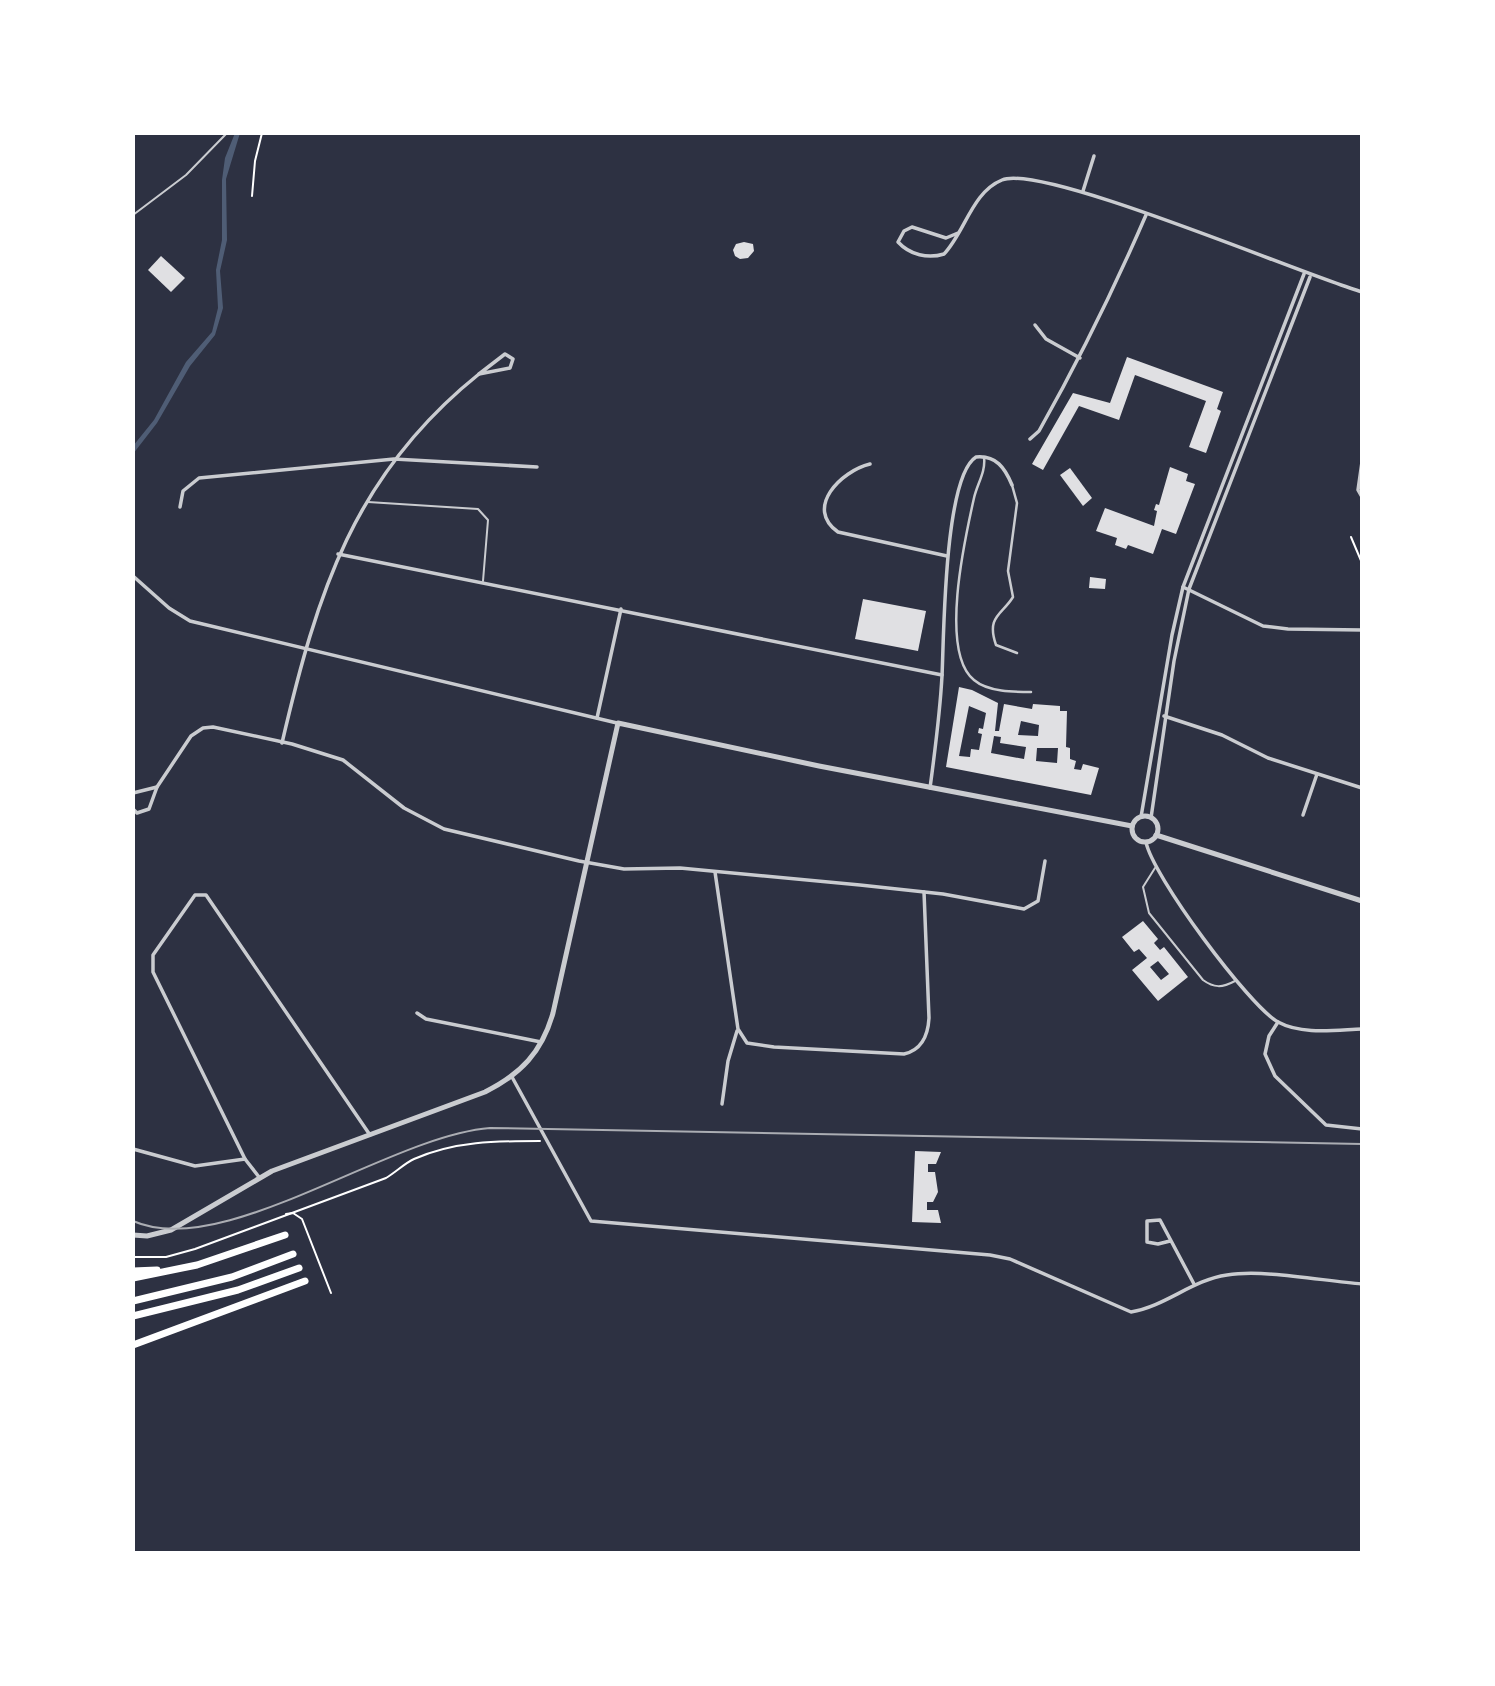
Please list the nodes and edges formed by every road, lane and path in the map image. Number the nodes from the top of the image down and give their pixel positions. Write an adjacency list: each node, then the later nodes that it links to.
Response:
1 (227, 133): 6 (lane)
2 (262, 133): 5 (path)
3 (1094, 156): 4 (street)
4 (1083, 191): 7 (street); 8 (street)
5 (253, 196)
6 (133, 215)
7 (1146, 215): 9 (street); 13 (street)
8 (958, 233): 8 (street)
9 (1304, 274): 10 (street); 31 (street)
10 (1310, 276): 11 (street); 32 (street)
11 (1362, 292)
12 (1035, 325): 13 (street)
13 (1080, 358): 15 (street)
14 (480, 374): 14 (street); 17 (street)
15 (1030, 439)
16 (984, 457): 21 (street); 27 (street); 38 (street)
17 (394, 459): 20 (street); 23 (street); 24 (street)
18 (1362, 462): 22 (street)
19 (870, 464): 27 (street)
20 (537, 467)
21 (1012, 485): 36 (street)
22 (1361, 495)
23 (367, 502): 26 (street); 30 (lane)
24 (180, 507)
25 (1351, 537): 28 (path)
26 (338, 554): 30 (street); 35 (street)
27 (947, 556): 37 (street)
28 (1362, 563)
29 (133, 576): 35 (street)
30 (483, 581): 33 (street)
31 (1183, 587): 32 (street); 39 (street)
32 (1189, 589): 34 (street); 40 (street)
33 (621, 609): 37 (street); 41 (street)
34 (1362, 630)
35 (306, 649): 41 (street); 43 (street)
36 (1017, 653)
37 (942, 675): 46 (street)
38 (1031, 692)
39 (1159, 715): 40 (street); 51 (street)
40 (1165, 717): 44 (street); 52 (street)
41 (597, 718): 42 (street)
42 (618, 723): 46 (street); 57 (street)
43 (282, 743): 45 (street); 57 (street)
44 (1317, 774): 47 (street); 50 (street)
45 (157, 787): 48 (street); 49 (street)
46 (930, 788): 53 (street)
47 (1362, 788)
48 (133, 793)
49 (133, 809)
50 (1303, 815)
51 (1141, 817): 52 (street); 53 (street)
52 (1151, 818): 54 (street)
53 (1132, 826): 55 (street)
54 (1156, 835): 55 (street); 61 (street)
55 (1146, 842): 58 (street)
56 (1045, 861): 60 (street)
57 (586, 863): 59 (street); 67 (street)
58 (1155, 868): 62 (street); 62 (lane)
59 (715, 872): 60 (street); 65 (street)
60 (924, 892): 65 (street)
61 (1362, 901)
62 (1238, 980): 64 (street)
63 (417, 1013): 67 (street)
64 (1278, 1022): 66 (street); 70 (street)
65 (738, 1029): 69 (street)
66 (1362, 1029)
67 (543, 1043): 68 (street)
68 (512, 1077): 71 (street); 72 (street)
69 (722, 1104)
70 (1362, 1129)
71 (370, 1135): 74 (street); 75 (street)
72 (548, 1141): 76 (path); 87 (street)
73 (133, 1149): 74 (street)
74 (245, 1159): 75 (street)
75 (259, 1177): 78 (street)
76 (282, 1215): 81 (path); 89 (path)
77 (285, 1235): 84 (highway)
78 (133, 1236)
79 (1170, 1241): 79 (street); 87 (street)
80 (293, 1254): 90 (highway)
81 (133, 1257)
82 (299, 1268): 91 (highway)
83 (133, 1271): 84 (highway)
84 (172, 1271): 85 (highway)
85 (133, 1278)
86 (305, 1281): 92 (highway)
87 (1194, 1283): 88 (street)
88 (1362, 1284)
89 (331, 1293)
90 (133, 1301)
91 (133, 1316)
92 (133, 1345)

